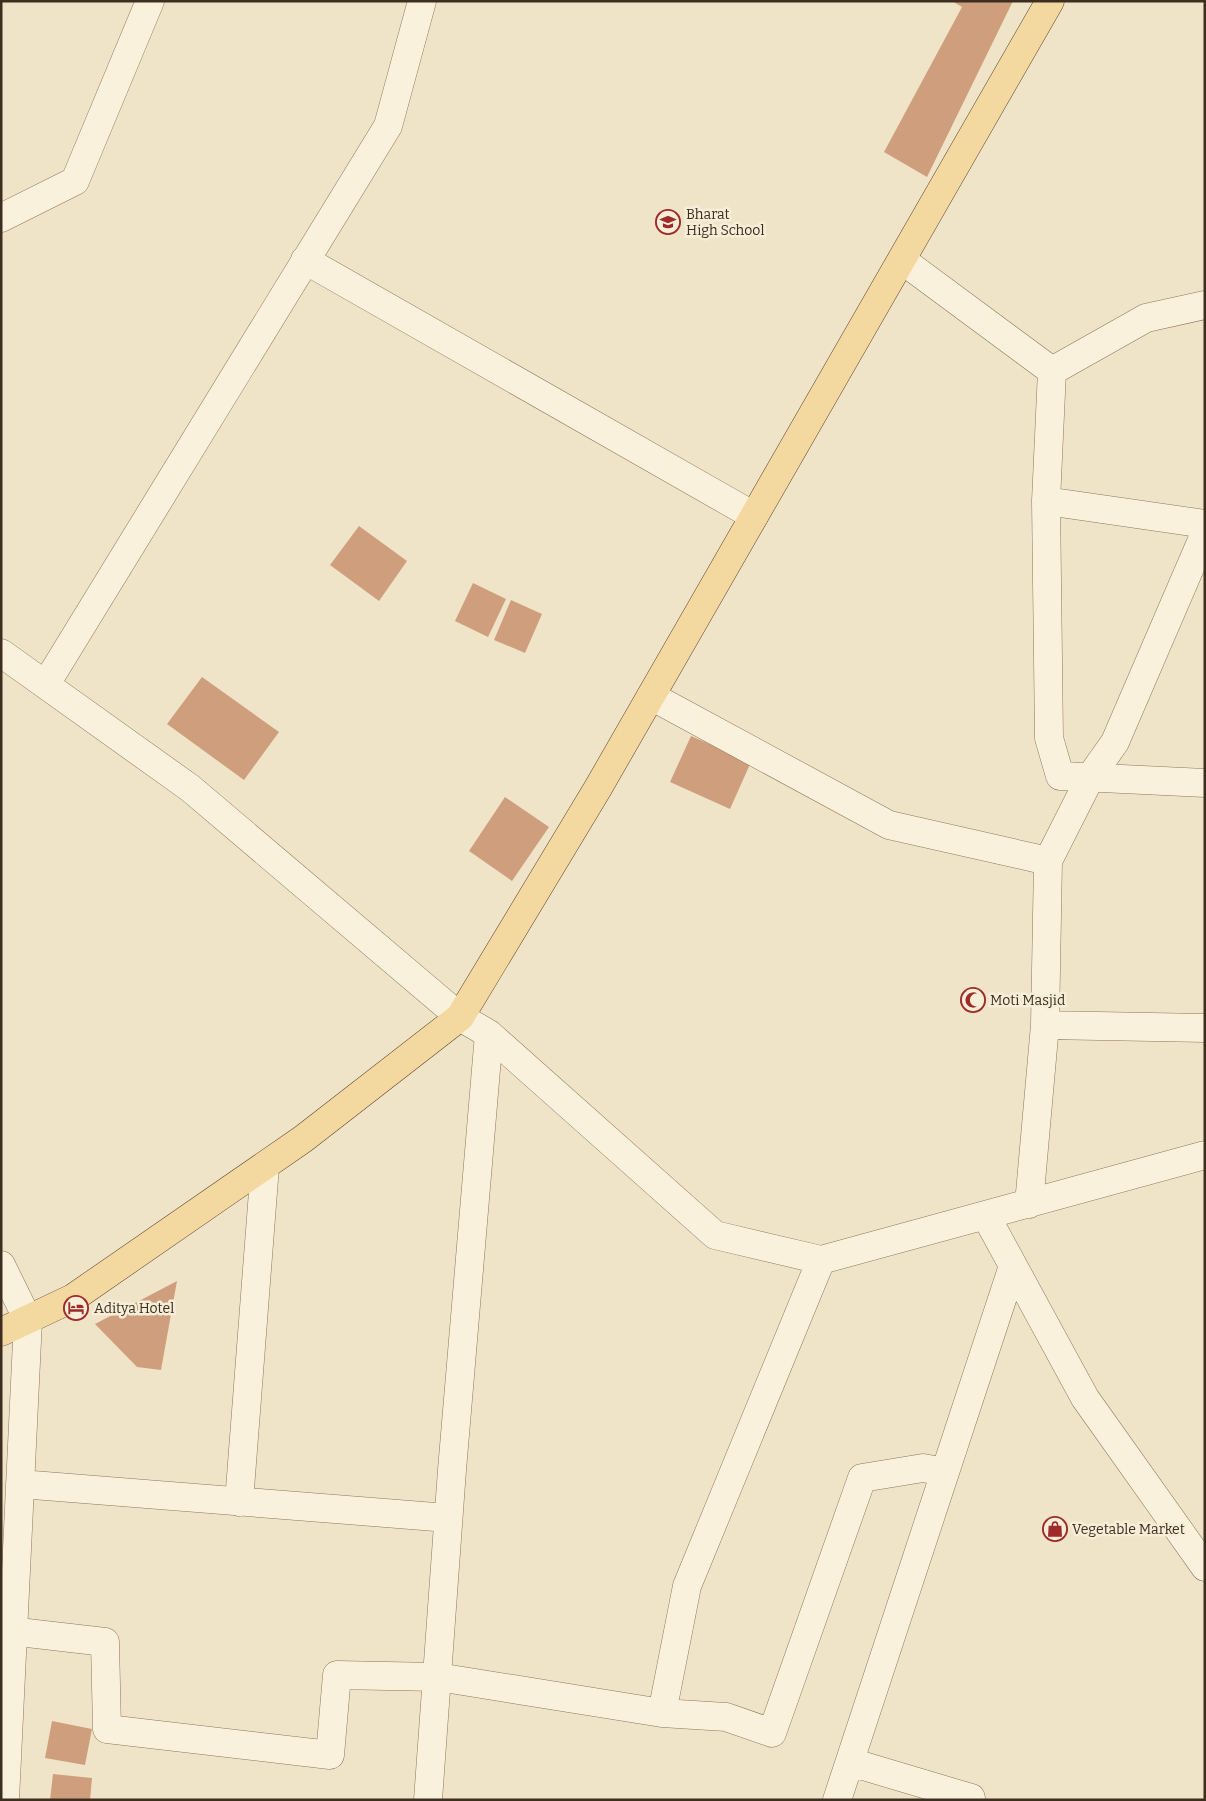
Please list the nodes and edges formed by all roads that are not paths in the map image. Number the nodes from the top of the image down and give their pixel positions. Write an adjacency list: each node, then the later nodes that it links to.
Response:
1 (150, 1): 4 (street)
2 (422, 1): 5 (street)
3 (1050, 1): 6 (main road)
4 (1, 218)
5 (305, 260): 10 (street); 14 (street)
6 (902, 260): 8 (street); 10 (main road)
7 (1205, 305): 8 (street)
8 (1052, 371): 9 (street)
9 (1046, 501): 11 (street); 16 (street)
10 (754, 516): 15 (main road)
11 (1205, 524)
12 (1205, 533): 16 (street)
13 (1, 653): 14 (street)
14 (46, 684): 19 (street)
15 (651, 696): 18 (street); 19 (main road)
16 (1092, 776): 17 (street); 18 (street)
17 (1205, 783)
18 (1048, 861): 20 (street)
19 (460, 1018): 22 (street); 24 (main road)
20 (1045, 1025): 21 (street); 25 (street)
21 (1205, 1028)
22 (489, 1034): 27 (street); 35 (street)
23 (1205, 1155): 25 (street)
24 (265, 1166): 30 (main road); 34 (street)
25 (1028, 1204): 26 (street)
26 (986, 1216): 27 (street); 29 (street)
27 (820, 1260): 39 (street)
28 (1, 1265): 30 (street)
29 (1013, 1266): 32 (street); 36 (street)
30 (28, 1320): 31 (main road); 33 (street)
31 (1, 1332)
32 (945, 1472): 39 (street); 40 (street)
33 (20, 1484): 34 (street); 37 (street)
34 (239, 1502): 35 (street)
35 (448, 1518): 38 (street)
36 (1205, 1567)
37 (7, 1631): 38 (street); 42 (street)
38 (438, 1677): 39 (street); 43 (street)
39 (662, 1713)
40 (850, 1762): 41 (street); 44 (street)
41 (970, 1798)
42 (5, 1800)
43 (428, 1800)
44 (837, 1800)

